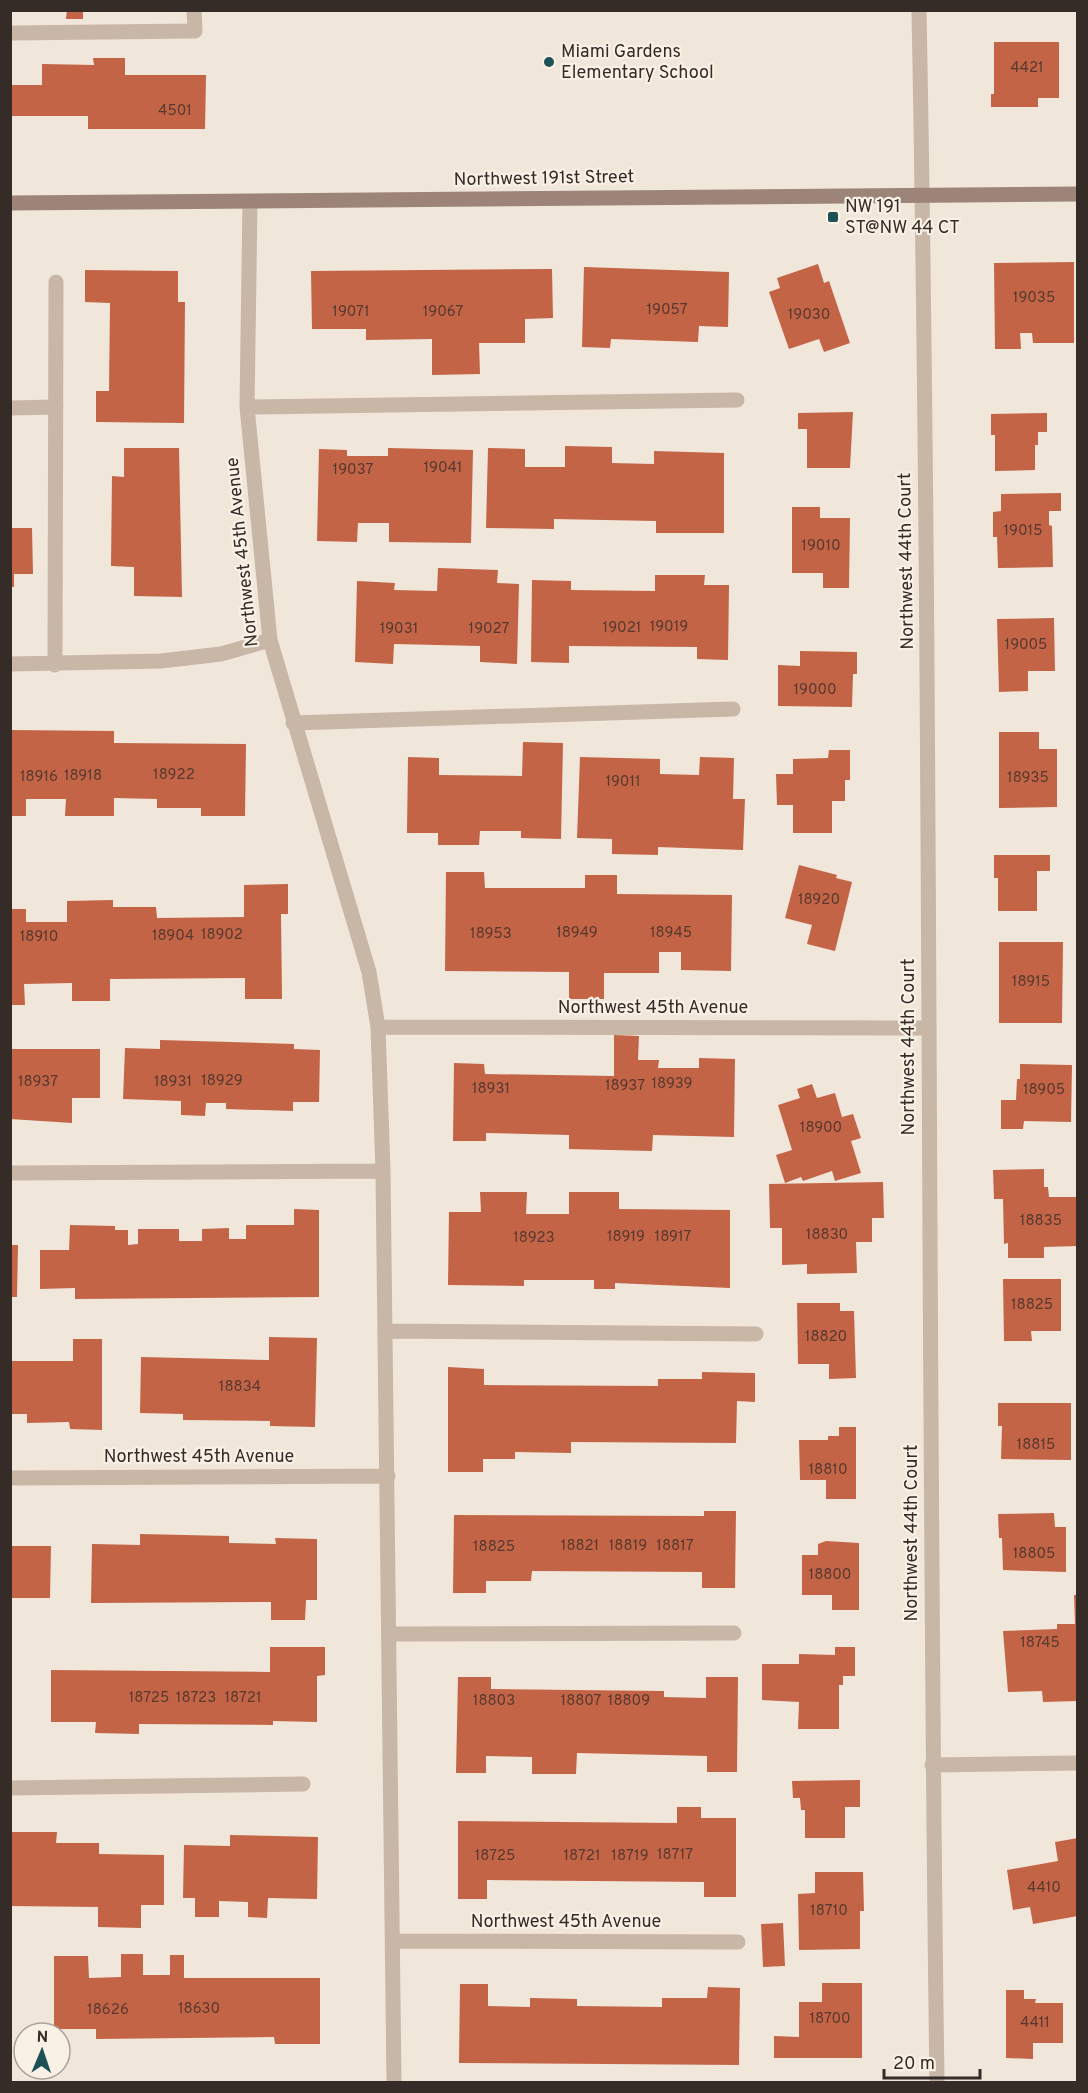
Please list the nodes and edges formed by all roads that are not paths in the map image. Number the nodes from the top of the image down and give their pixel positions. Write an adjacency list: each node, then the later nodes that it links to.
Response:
1 (195, 10): 3 (street)
2 (919, 10): 5 (street, Northwest 44th Court)
3 (10, 33)
4 (1077, 194): 5 (street, Northwest 191st Street)
5 (921, 195): 6 (street, Northwest 191st Street); 19 (street, Northwest 44th Court)
6 (250, 202): 7 (street, Northwest 191st Street); 11 (street, Northwest 45th Avenue)
7 (10, 204)
8 (56, 282): 10 (street)
9 (737, 400): 11 (street)
10 (56, 407): 12 (street); 15 (street)
11 (247, 407): 13 (street, Northwest 45th Avenue)
12 (10, 408)
13 (270, 640): 15 (street); 17 (street, Northwest 45th Avenue)
14 (10, 664): 15 (street)
15 (55, 665)
16 (733, 709): 17 (street)
17 (293, 723): 18 (street, Northwest 45th Avenue)
18 (378, 1027): 19 (street, Northwest 45th Avenue); 20 (street, Northwest 45th Avenue)
19 (929, 1028): 29 (street, Northwest 44th Court)
20 (383, 1171): 21 (street); 22 (street, Northwest 45th Avenue)
21 (10, 1173)
22 (385, 1331): 23 (street); 24 (street, Northwest 45th Avenue)
23 (756, 1334)
24 (387, 1476): 25 (street, Northwest 45th Avenue); 27 (street, Northwest 45th Avenue)
25 (10, 1478)
26 (734, 1633): 27 (street)
27 (389, 1634): 32 (street, Northwest 45th Avenue)
28 (1077, 1763): 29 (street)
29 (932, 1765): 35 (street, Northwest 44th Court)
30 (303, 1784): 31 (street)
31 (10, 1788)
32 (393, 1941): 33 (street, Northwest 45th Avenue); 34 (street, Northwest 45th Avenue)
33 (738, 1942)
34 (394, 2082)
35 (937, 2082)

